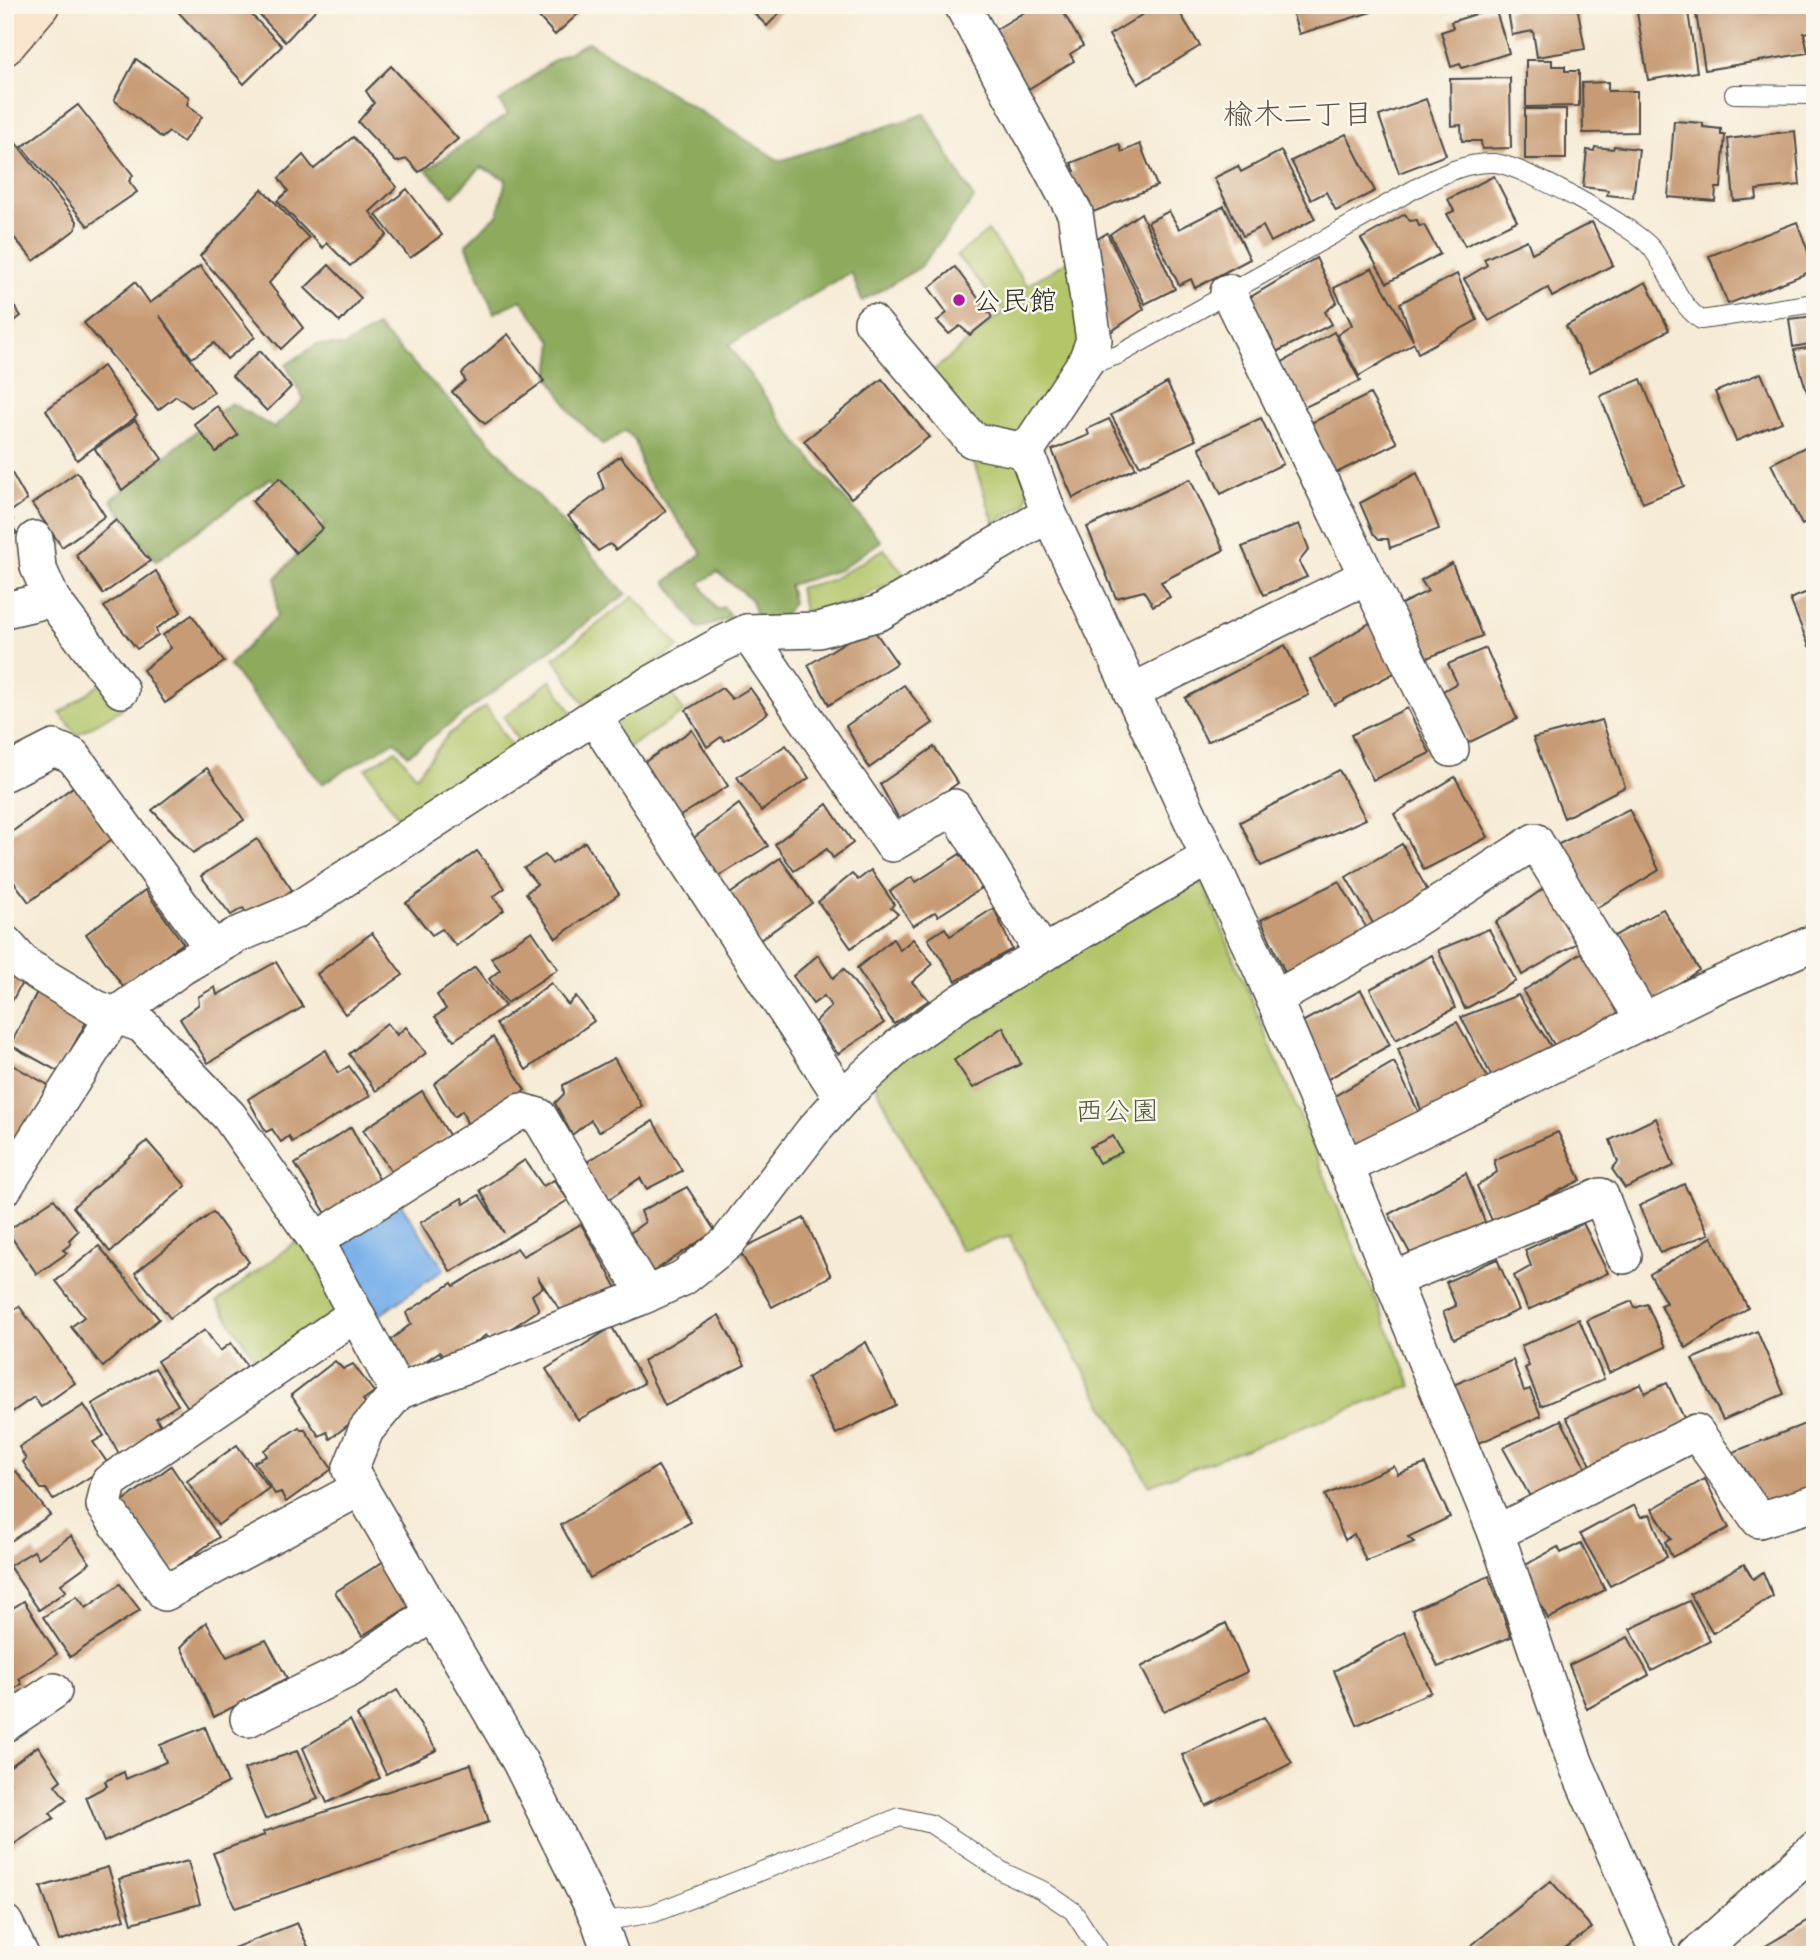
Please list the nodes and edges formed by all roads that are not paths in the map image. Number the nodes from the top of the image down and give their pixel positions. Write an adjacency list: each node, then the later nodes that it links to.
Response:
1 (40, 5): 3 (main road)
2 (962, 5): 9 (street)
3 (5, 46)
4 (1734, 94): 5 (lane)
5 (1815, 95)
6 (1228, 292): 7 (lane); 9 (lane); 13 (street)
7 (1815, 303)
8 (872, 322): 10 (street)
9 (1086, 360): 10 (street)
10 (1026, 451): 11 (street)
11 (1049, 514): 16 (street); 18 (street)
12 (35, 539): 14 (street)
13 (1367, 576): 18 (street); 20 (street)
14 (52, 599): 15 (street); 17 (street)
15 (5, 610)
16 (747, 632): 19 (street); 26 (street)
17 (121, 690)
18 (1131, 692): 22 (street)
19 (594, 717): 25 (street); 30 (street)
20 (1451, 749)
21 (5, 773): 25 (street)
22 (1207, 858): 26 (street); 27 (street)
23 (1815, 942): 29 (street)
24 (5, 943): 28 (street)
25 (213, 949): 28 (street)
26 (1043, 954): 30 (street)
27 (1274, 999): 29 (street); 31 (street)
28 (114, 1016): 32 (street); 33 (street)
29 (1644, 1021): 31 (street)
30 (842, 1098): 36 (street)
31 (1346, 1167): 35 (street)
32 (5, 1187)
33 (316, 1240): 36 (street); 37 (street)
34 (1624, 1256): 35 (street)
35 (1391, 1280): 41 (street)
36 (646, 1295): 38 (street)
37 (356, 1314): 38 (street); 39 (street)
38 (398, 1392): 39 (street)
39 (360, 1488): 42 (street)
40 (1815, 1503): 41 (street)
41 (1496, 1533): 52 (street)
42 (433, 1613): 44 (street); 47 (street)
43 (54, 1690): 45 (street)
44 (248, 1719)
45 (5, 1724)
46 (1812, 1860): 53 (street)
47 (600, 1922): 49 (lane); 51 (street)
48 (5, 1923): 50 (street)
49 (1098, 1949)
50 (22, 1955)
51 (611, 1955)
52 (1659, 1955)
53 (1696, 1955)

